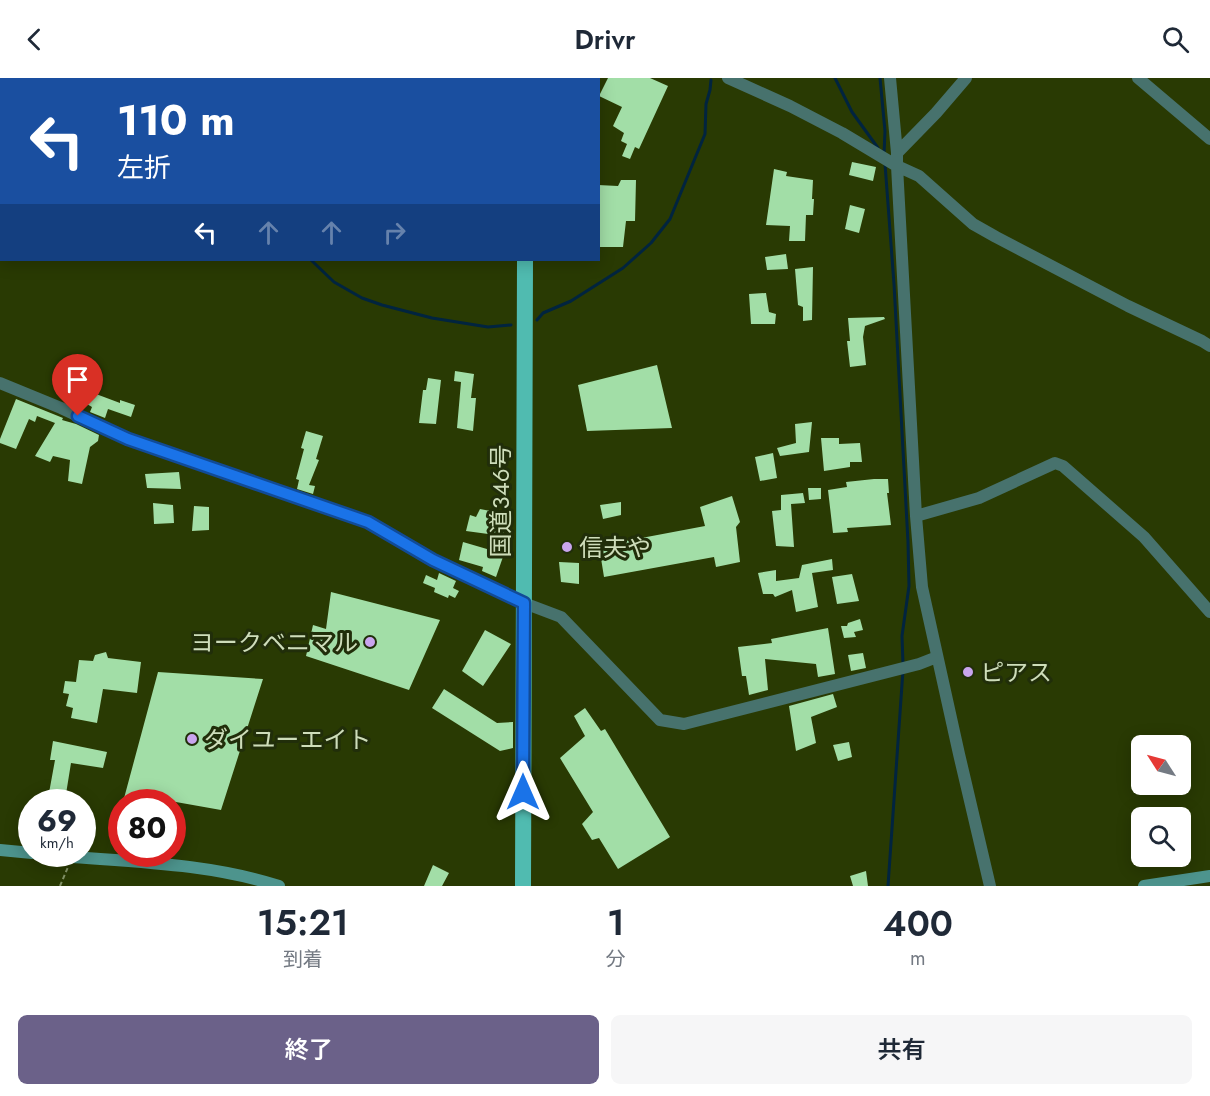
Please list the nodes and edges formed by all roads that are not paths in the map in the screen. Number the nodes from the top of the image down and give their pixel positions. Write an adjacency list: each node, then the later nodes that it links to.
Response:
1 (728, 78): 6 (street)
2 (890, 78): 6 (street)
3 (966, 78): 6 (street)
4 (1138, 78): 5 (street)
5 (1210, 139)
6 (897, 160): 8 (street); 10 (street)
7 (525, 261): 11 (highway, 国道346号)
8 (1210, 346)
9 (0, 383): 11 (street)
10 (916, 516): 12 (street); 13 (street)
11 (524, 603): 13 (street); 19 (highway, 国道346号)
12 (1210, 612)
13 (937, 657): 20 (street)
14 (0, 850): 15 (main road)
15 (18, 852)
16 (96, 859): 18 (main road)
17 (1210, 876): 21 (main road)
18 (279, 886)
19 (523, 886)
20 (990, 886)
21 (1144, 886)

